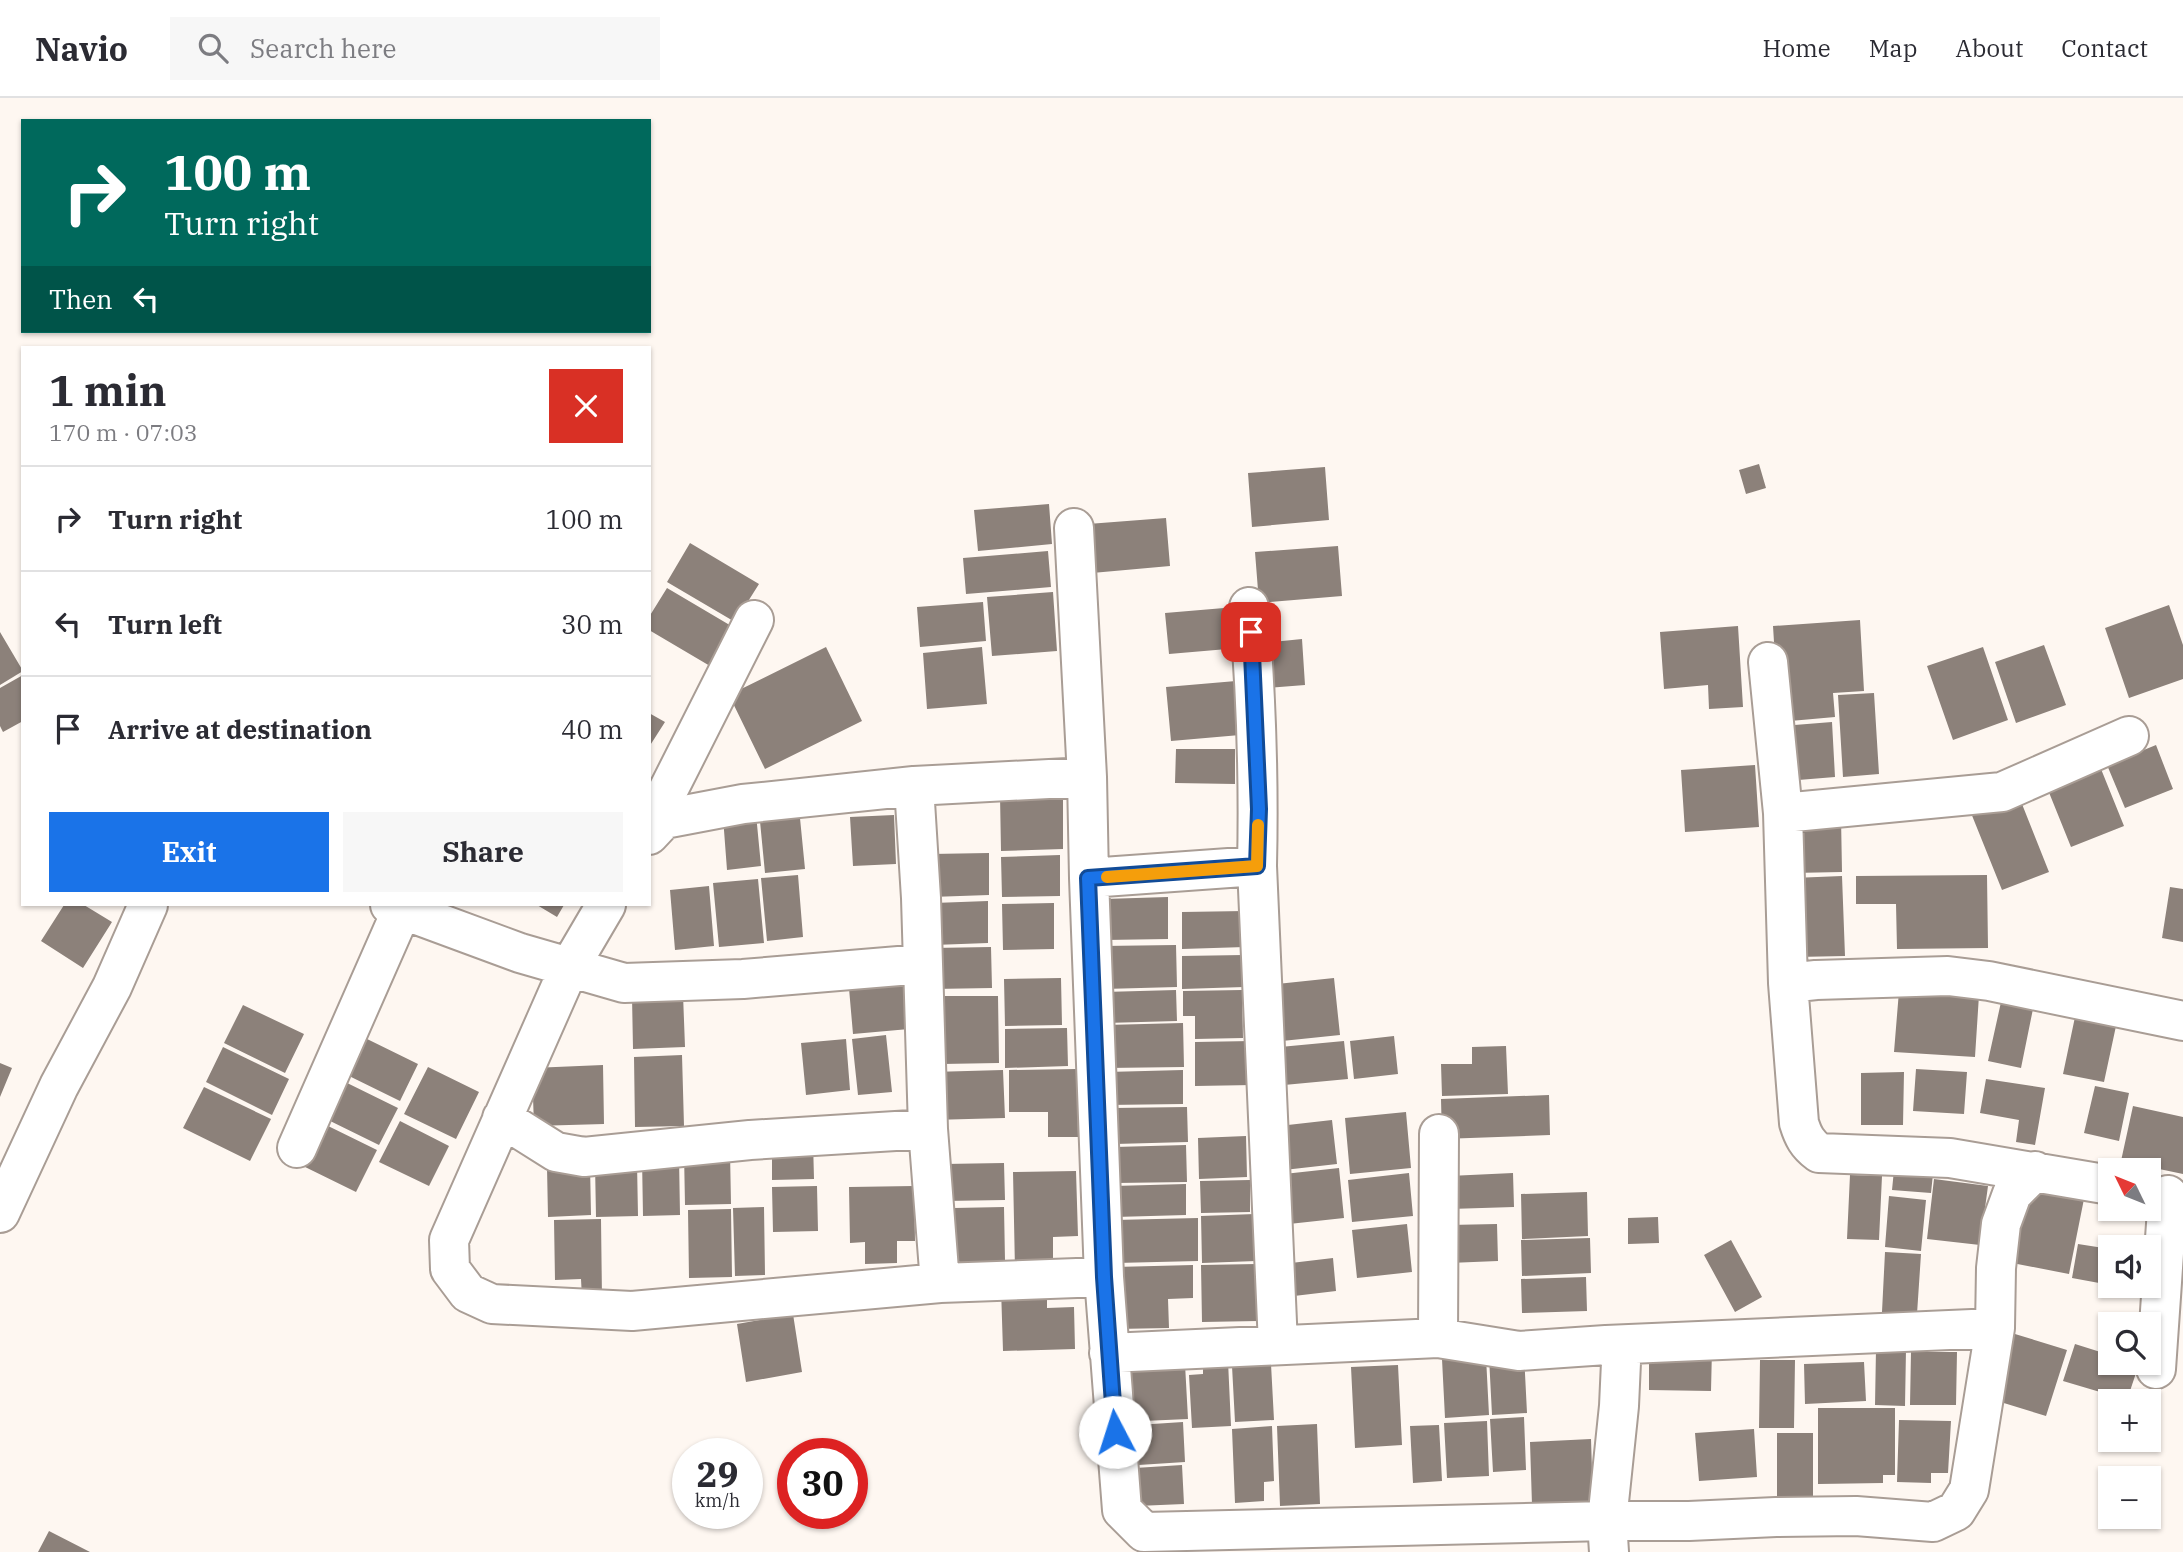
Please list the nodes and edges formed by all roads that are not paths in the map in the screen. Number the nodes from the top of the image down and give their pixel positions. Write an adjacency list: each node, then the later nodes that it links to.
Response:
1 (1074, 528): 6 (street)
2 (1249, 607): 11 (street)
3 (754, 620): 9 (street)
4 (1768, 662): 8 (street)
5 (2129, 736): 8 (street)
6 (1087, 777): 7 (street); 12 (street)
7 (914, 786): 10 (street); 16 (street)
8 (1783, 813): 18 (street)
9 (651, 824)
10 (651, 833)
11 (1257, 866): 12 (street); 33 (street)
12 (1088, 878): 28 (street)
13 (148, 906): 27 (street)
14 (398, 906): 17 (street); 23 (street)
15 (605, 906): 17 (street)
16 (923, 964): 17 (street); 21 (street)
17 (569, 968): 20 (street)
18 (1788, 984): 19 (street); 24 (street)
19 (2183, 1021)
20 (502, 1118): 21 (street); 29 (street)
21 (928, 1129): 29 (street)
22 (1438, 1134): 32 (street)
23 (297, 1148)
24 (2035, 1171): 25 (street); 31 (street)
25 (2098, 1183)
26 (2167, 1193): 30 (street)
27 (0, 1213)
28 (1104, 1277): 29 (street); 35 (street)
29 (940, 1283)
30 (2160, 1312)
31 (1995, 1328): 34 (street); 36 (street)
32 (1438, 1338): 33 (street); 34 (street)
33 (1278, 1345): 35 (street)
34 (1606, 1345): 36 (street)
35 (1109, 1353): 36 (street)
36 (1608, 1537)

